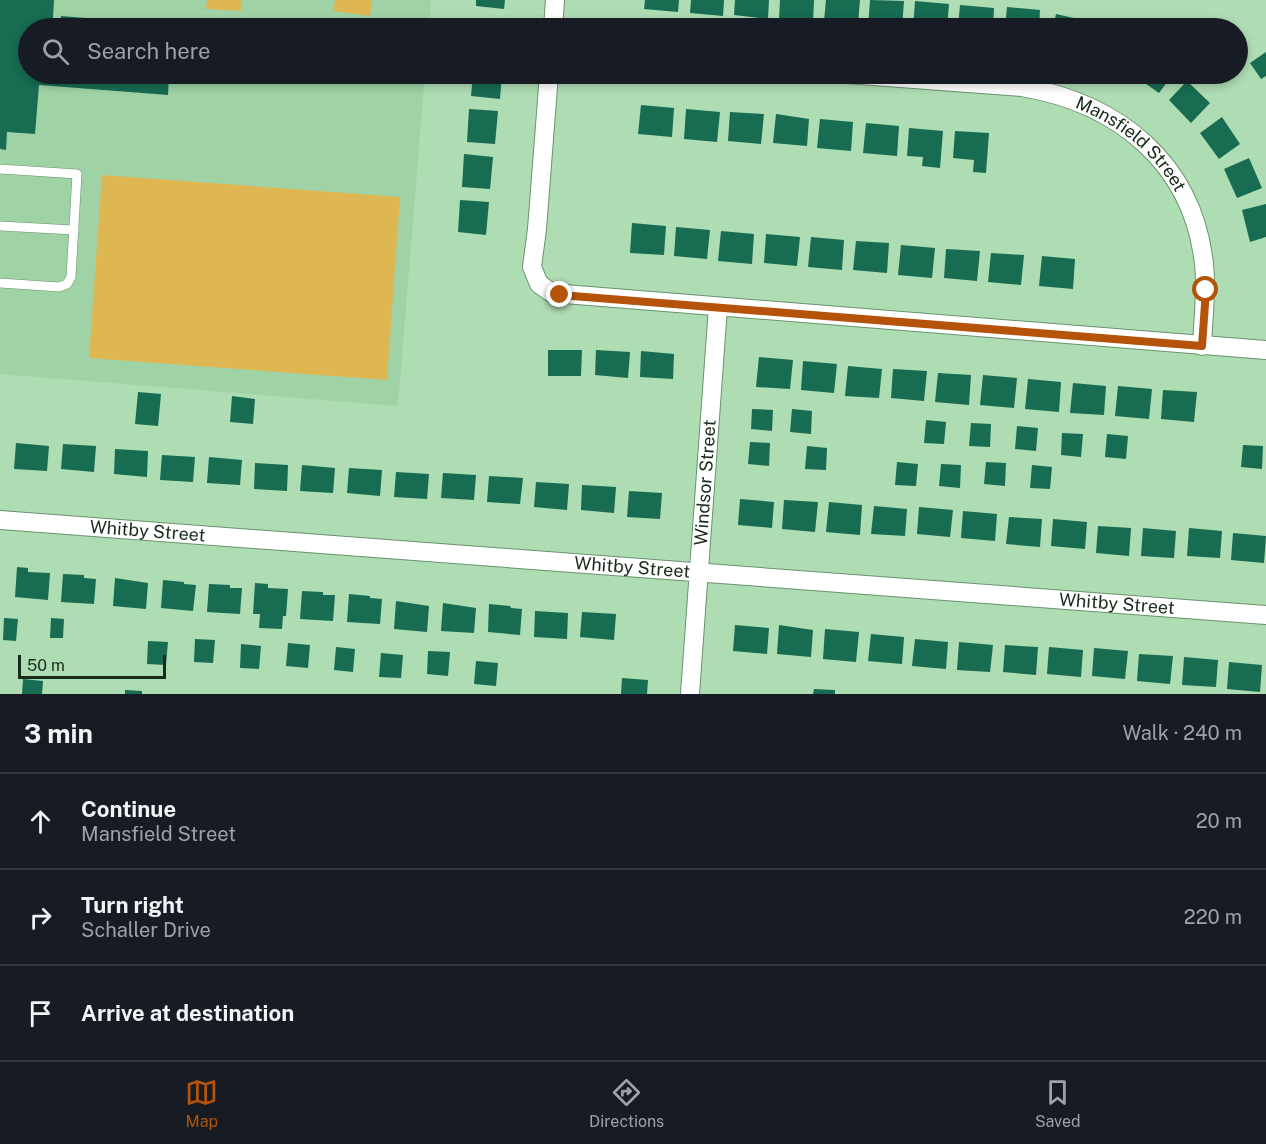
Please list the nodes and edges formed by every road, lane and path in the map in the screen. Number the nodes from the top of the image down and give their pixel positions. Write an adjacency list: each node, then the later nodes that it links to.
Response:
1 (555, 0): 2 (street)
2 (554, 18)
3 (548, 84): 9 (street)
4 (982, 84): 10 (street, Mansfield Street)
5 (0, 169): 7 (lane)
6 (0, 226): 7 (lane)
7 (74, 230): 8 (lane)
8 (0, 282)
9 (718, 307): 10 (street); 13 (street, Windsor Street)
10 (1202, 346): 11 (street)
11 (1266, 350)
12 (0, 520): 13 (street, Whitby Street)
13 (698, 572): 14 (street, Whitby Street); 15 (street, Windsor Street)
14 (1266, 615)
15 (690, 694)

